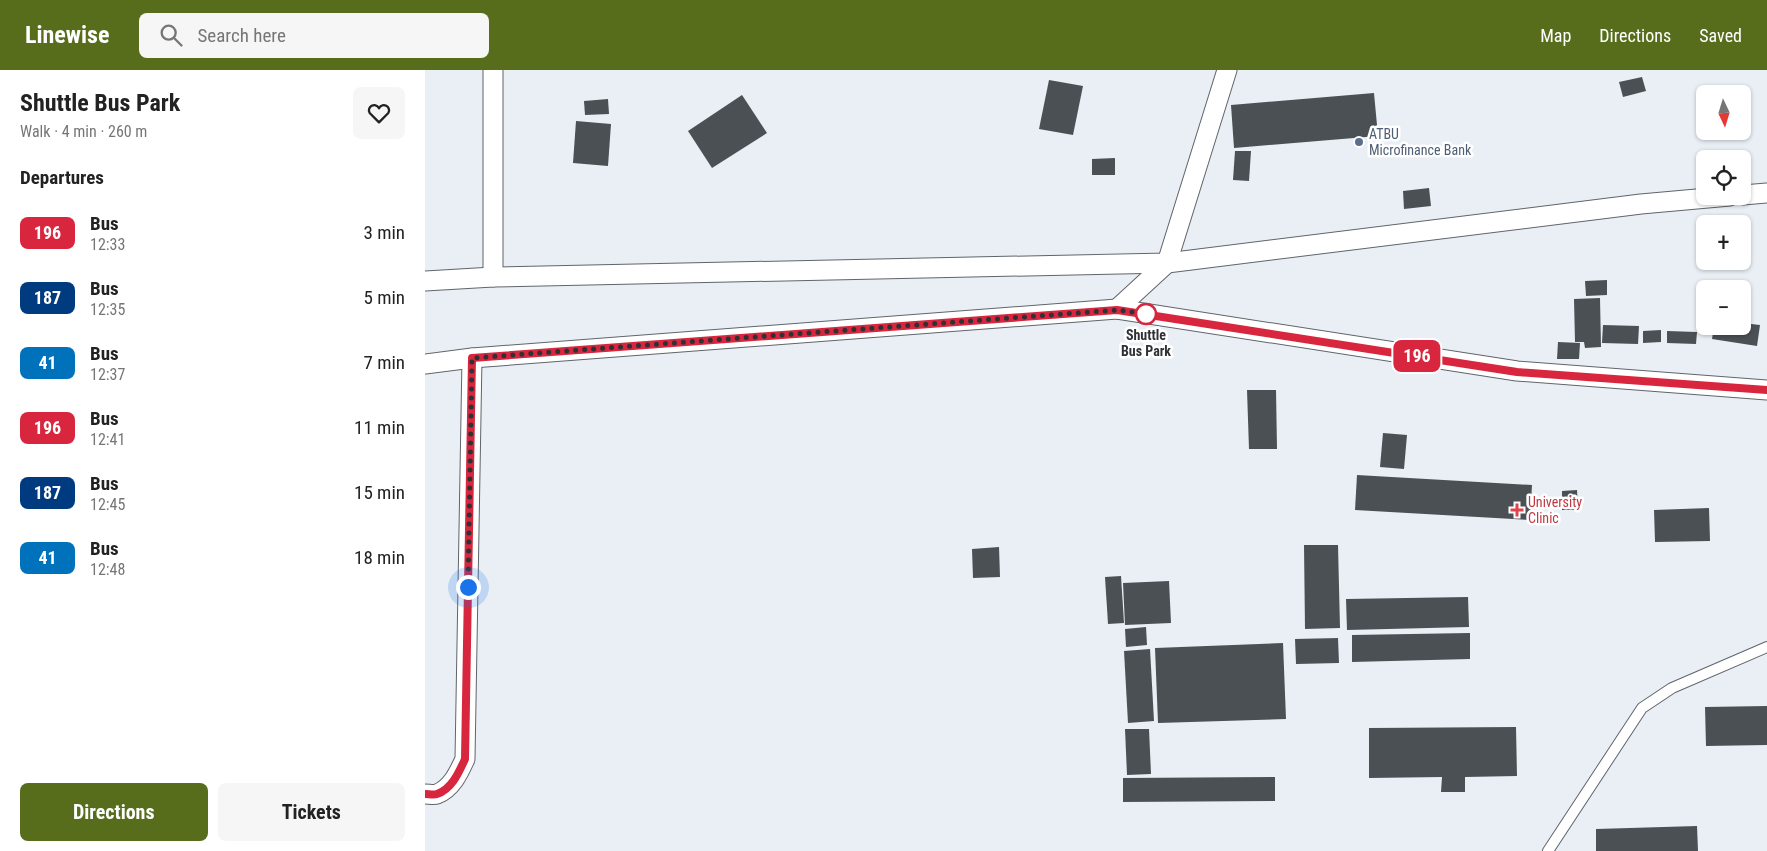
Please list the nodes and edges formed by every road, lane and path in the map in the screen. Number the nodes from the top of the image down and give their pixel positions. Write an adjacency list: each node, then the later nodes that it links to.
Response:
1 (493, 70): 7 (street)
2 (1227, 70): 6 (street)
3 (1767, 193): 4 (street)
4 (1751, 194)
5 (1696, 199): 6 (street)
6 (1167, 263): 7 (street); 9 (street)
7 (493, 277): 8 (street)
8 (425, 281)
9 (1117, 310): 10 (street); 12 (street)
10 (472, 358): 11 (street); 14 (street)
11 (425, 364)
12 (1767, 390)
13 (1767, 647): 15 (lane)
14 (425, 794)
15 (1548, 851)

